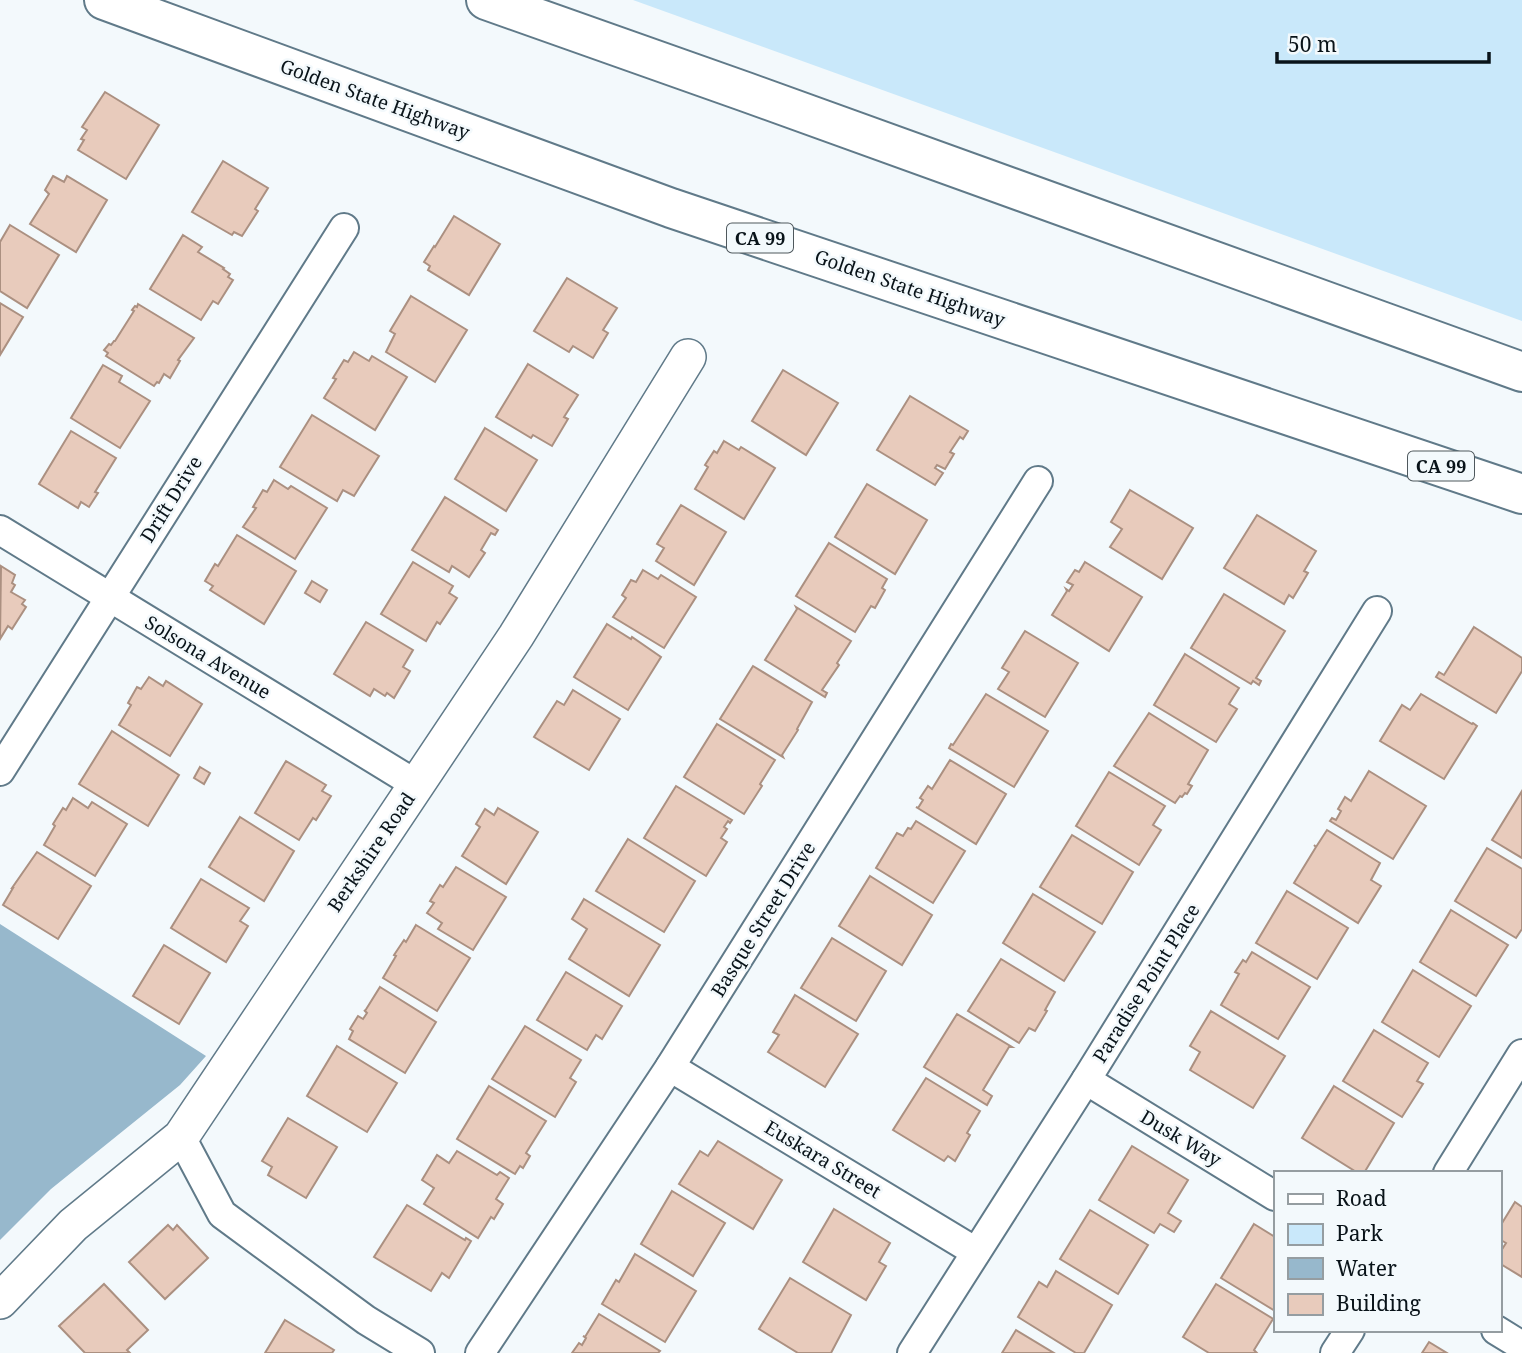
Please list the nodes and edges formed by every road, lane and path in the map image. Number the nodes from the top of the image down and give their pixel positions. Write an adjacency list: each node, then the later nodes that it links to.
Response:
1 (104, 0): 7 (highway, Golden State Highway / CA 99)
2 (486, 0): 5 (highway)
3 (344, 228): 9 (street, Drift Drive)
4 (688, 357): 12 (street, Berkshire Road)
5 (1522, 372)
6 (1038, 481): 14 (street, Basque Street Drive)
7 (1522, 494)
8 (0, 530): 9 (street, Solsona Avenue)
9 (109, 597): 11 (street, Drift Drive); 12 (street, Solsona Avenue)
10 (1377, 611): 15 (street, Paradise Point Place)
11 (0, 772)
12 (416, 785): 16 (street, Berkshire Road)
13 (1522, 1054): 17 (street)
14 (670, 1067): 19 (street, Euskara Street); 25 (street, Basque Street Drive)
15 (1086, 1080): 18 (street, Dusk Way); 19 (street, Paradise Point Place)
16 (181, 1137): 20 (street, Berkshire Road); 24 (street)
17 (1449, 1171)
18 (1274, 1194)
19 (976, 1252): 26 (street, Paradise Point Place)
20 (0, 1301)
21 (1349, 1332): 27 (street)
22 (1499, 1332): 23 (street)
23 (1522, 1346)
24 (420, 1353)
25 (480, 1353)
26 (912, 1353)
27 (1335, 1353)

